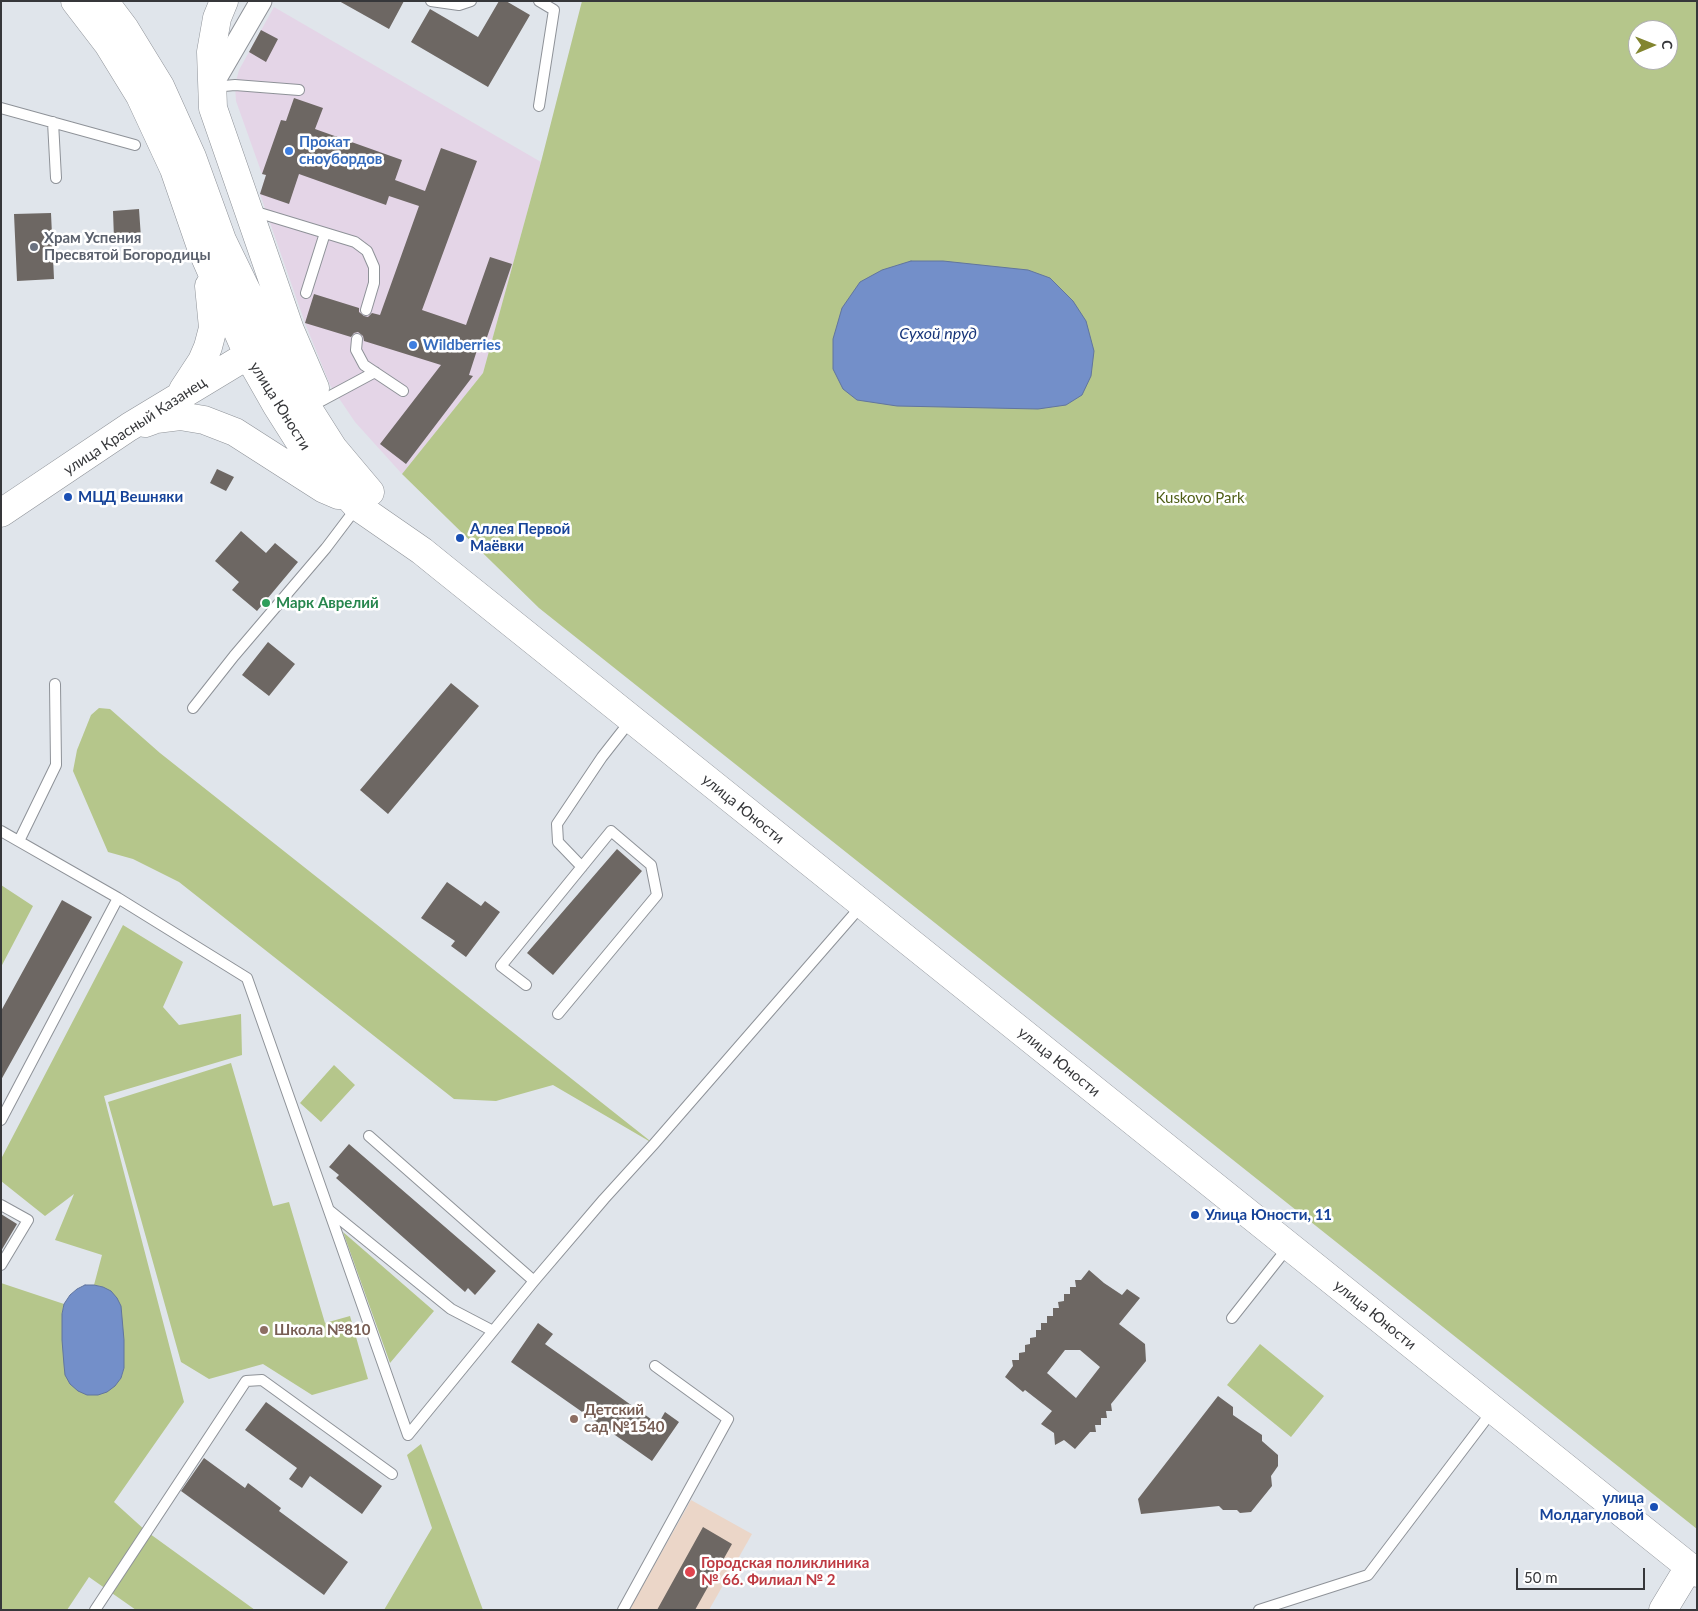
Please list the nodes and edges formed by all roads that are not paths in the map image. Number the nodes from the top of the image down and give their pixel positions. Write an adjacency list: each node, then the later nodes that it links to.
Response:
1 (75, 1): 17 (main road)
2 (104, 1): 17 (main road)
3 (224, 1): 8 (main road)
4 (261, 1): 8 (street)
5 (431, 1): 6 (lane)
6 (470, 1)
7 (540, 1): 10 (lane)
8 (211, 87): 9 (lane); 15 (main road)
9 (299, 90)
10 (539, 106)
11 (1, 108): 12 (lane)
12 (53, 122): 13 (lane); 14 (lane)
13 (135, 144)
14 (56, 178)
15 (248, 210): 16 (lane); 21 (main road)
16 (325, 233): 18 (lane); 19 (lane)
17 (212, 245): 21 (main road, улица Юности); 24 (main road)
18 (306, 293)
19 (366, 310)
20 (357, 339): 22 (lane)
21 (269, 342): 24 (main road, улица Красный Казанец); 25 (main road); 27 (main road, улица Юности); 28 (main road, улица Юности)
22 (375, 372): 23 (lane); 25 (lane)
23 (403, 391)
24 (180, 395): 26 (main road, улица Красный Казанец)
25 (322, 401): 27 (main road)
26 (129, 427): 28 (main road); 29 (main road, улица Красный Казанец)
27 (353, 474): 30 (main road, улица Юности)
28 (355, 504): 30 (main road, улица Юности); 32 (lane)
29 (1, 513)
30 (422, 551): 33 (main road, улица Юности)
31 (55, 684): 35 (lane)
32 (193, 708)
33 (632, 719): 36 (lane); 38 (main road, улица Юности)
34 (1, 831): 35 (lane)
35 (19, 841): 37 (lane)
36 (582, 867): 39 (lane); 40 (lane)
37 (118, 898): 41 (lane); 44 (lane)
38 (862, 904): 45 (main road, улица Юности); 47 (lane)
39 (526, 985)
40 (558, 1014)
41 (1, 1120)
42 (369, 1136): 47 (lane)
43 (1, 1205): 46 (lane)
44 (329, 1211): 49 (lane); 49 (lane)
45 (1289, 1246): 48 (lane); 51 (main road, улица Юности)
46 (1, 1265)
47 (534, 1281): 49 (lane)
48 (1232, 1318)
49 (493, 1331)
50 (655, 1366): 55 (lane)
51 (1493, 1410): 53 (main road, улица Юности); 56 (lane)
52 (392, 1474): 54 (lane)
53 (1693, 1570): 57 (main road)
54 (95, 1610)
55 (623, 1610)
56 (1259, 1610)
57 (1663, 1610)

